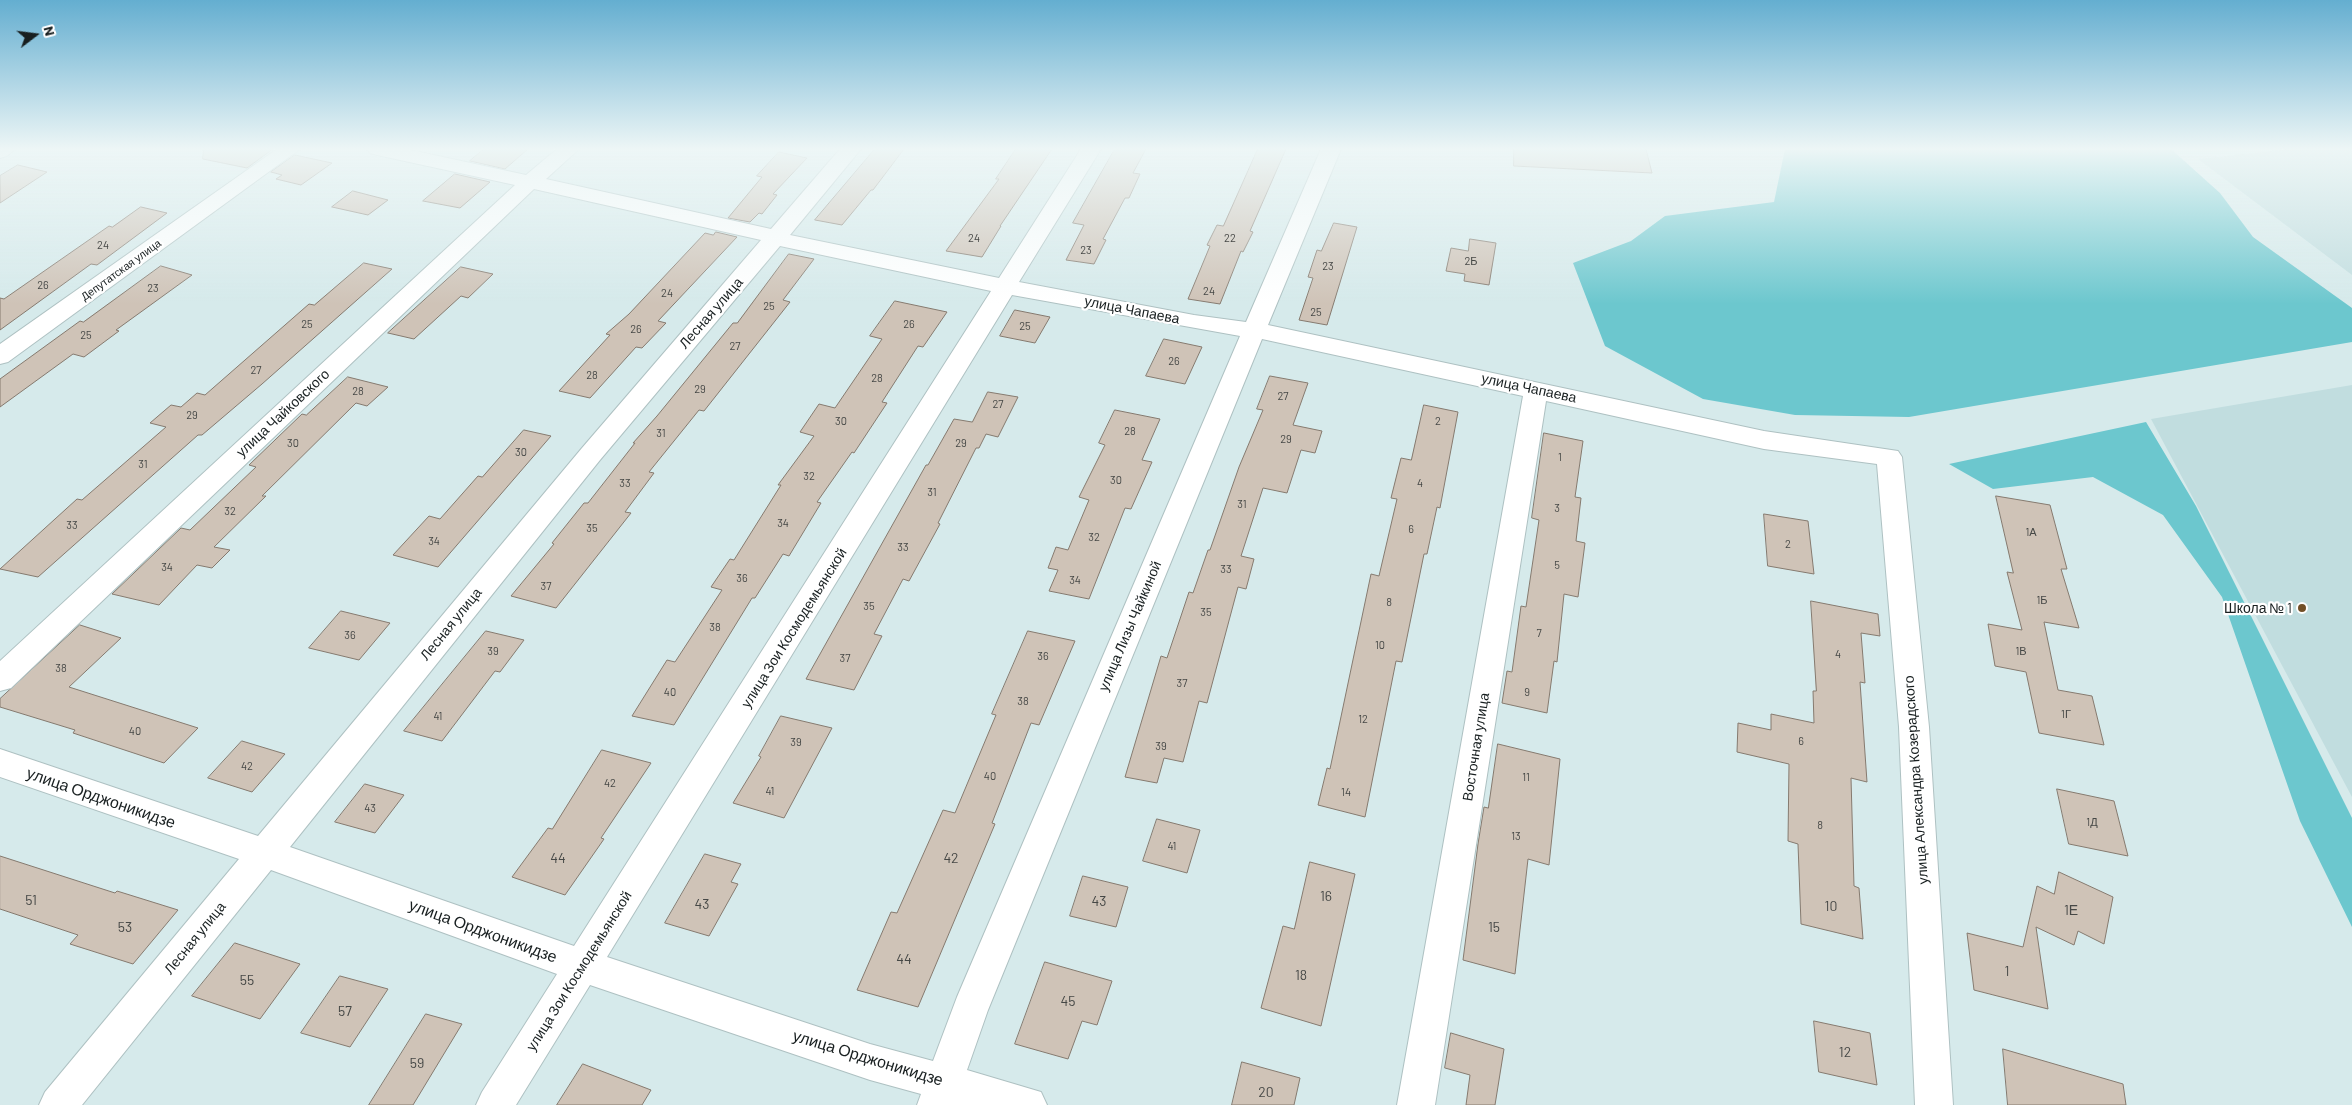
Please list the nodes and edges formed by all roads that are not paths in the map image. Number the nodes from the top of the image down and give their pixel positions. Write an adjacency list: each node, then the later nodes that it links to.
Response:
1 (218, 201): 10 (street, Депутатская улица)
2 (510, 201): 13 (street, улица Чайковского)
3 (613, 201): 7 (street, улица Чапаева)
4 (808, 201): 7 (street, Лесная улица)
5 (1058, 201): 8 (street, улица Зои Космодемьянской)
6 (1309, 201): 9 (street, улица Лизы Чайкиной)
7 (777, 237): 8 (street, улица Чапаева); 15 (street, Лесная улица)
8 (1006, 286): 9 (street, улица Чапаева); 16 (street, улица Зои Космодемьянской)
9 (1254, 330): 11 (street, улица Чапаева); 17 (street, улица Лизы Чайкиной)
10 (0, 356)
11 (1536, 389): 12 (street, улица Чапаева); 21 (street, Восточная улица)
12 (1889, 457): 22 (street, улица Александра Козерадского)
13 (0, 679)
14 (0, 763): 15 (street, улица Орджоникидзе)
15 (265, 853): 16 (street, улица Орджоникидзе); 18 (street, Лесная улица)
16 (582, 966): 17 (street, улица Орджоникидзе); 19 (street, улица Зои Космодемьянской)
17 (940, 1093): 20 (street, улица Орджоникидзе)
18 (58, 1105)
19 (495, 1105)
20 (1028, 1105)
21 (1416, 1105)
22 (1934, 1105)

